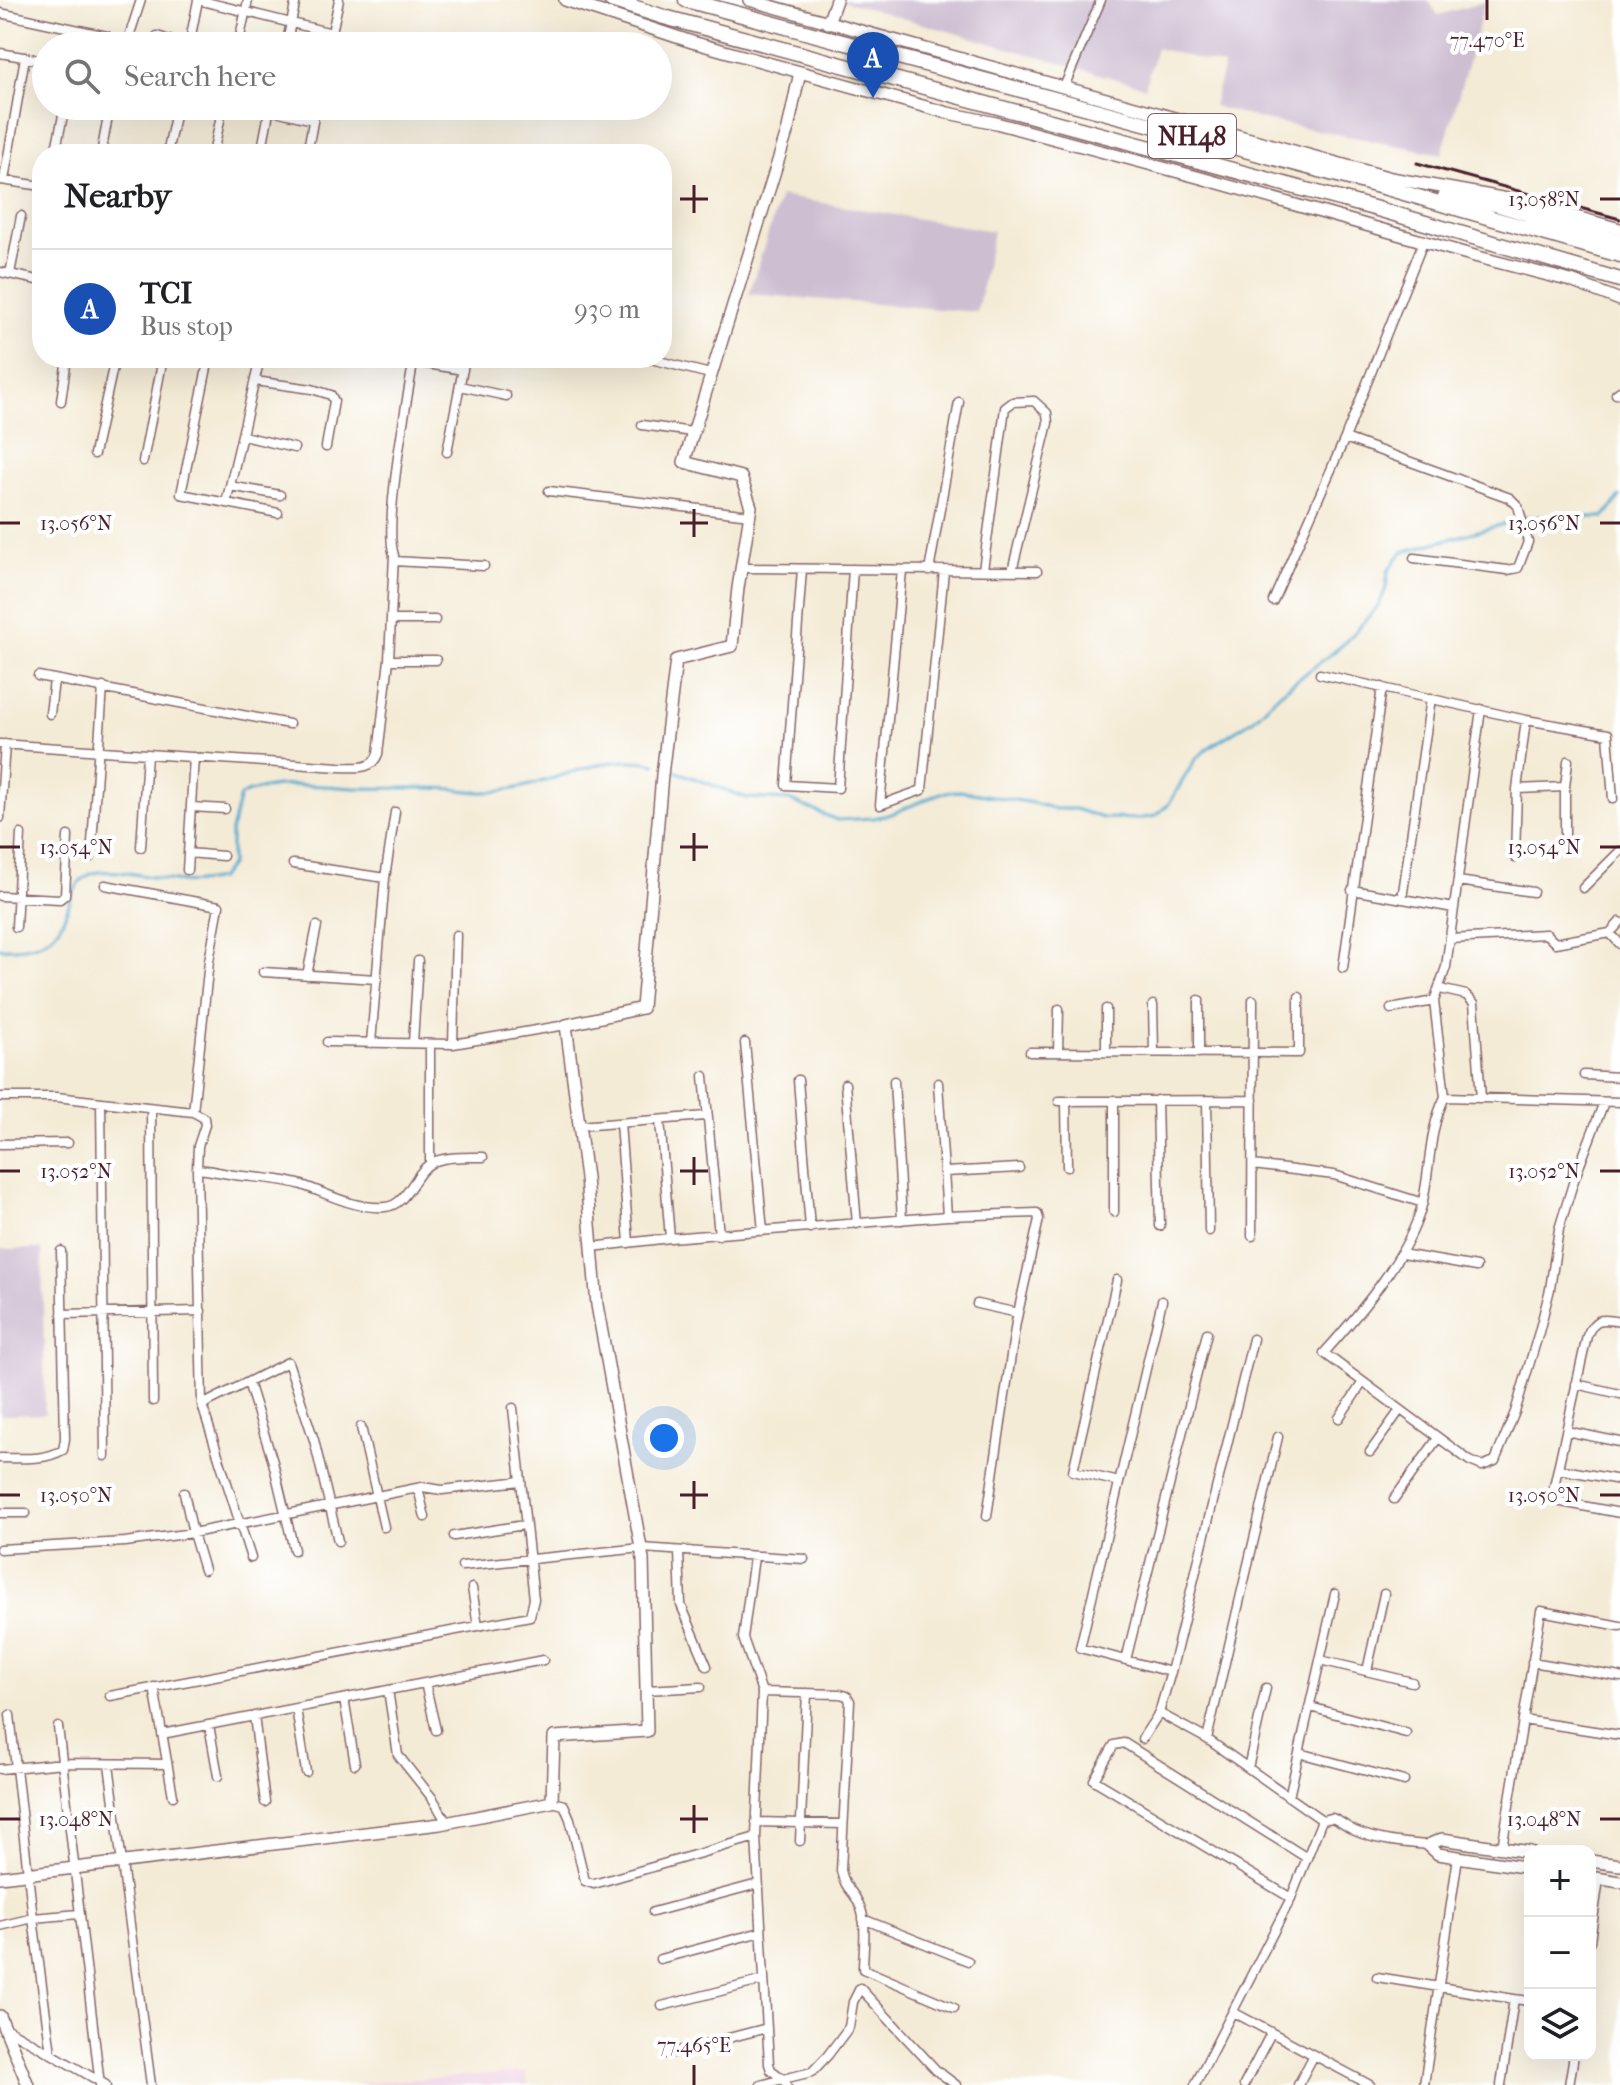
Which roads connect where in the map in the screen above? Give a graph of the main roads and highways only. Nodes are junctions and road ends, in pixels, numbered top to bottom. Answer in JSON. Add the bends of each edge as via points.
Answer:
{"nodes":[{"id":1,"x":611,"y":0,"type":"edge"},
{"id":2,"x":686,"y":0,"type":"edge"},
{"id":3,"x":1390,"y":189,"type":"junction"},
{"id":4,"x":1620,"y":242,"type":"edge"},
{"id":5,"x":1620,"y":255,"type":"edge"},
{"id":6,"x":1620,"y":280,"type":"edge"}],
"edges":[{"from":1,"to":6,"type":"highway","number":"NH48"},
{"from":2,"to":3,"type":"highway","number":"NH48"},
{"from":3,"to":4,"type":"highway","via":[[1496,204]]},
{"from":3,"to":5,"type":"highway","number":"NH48"}]}
